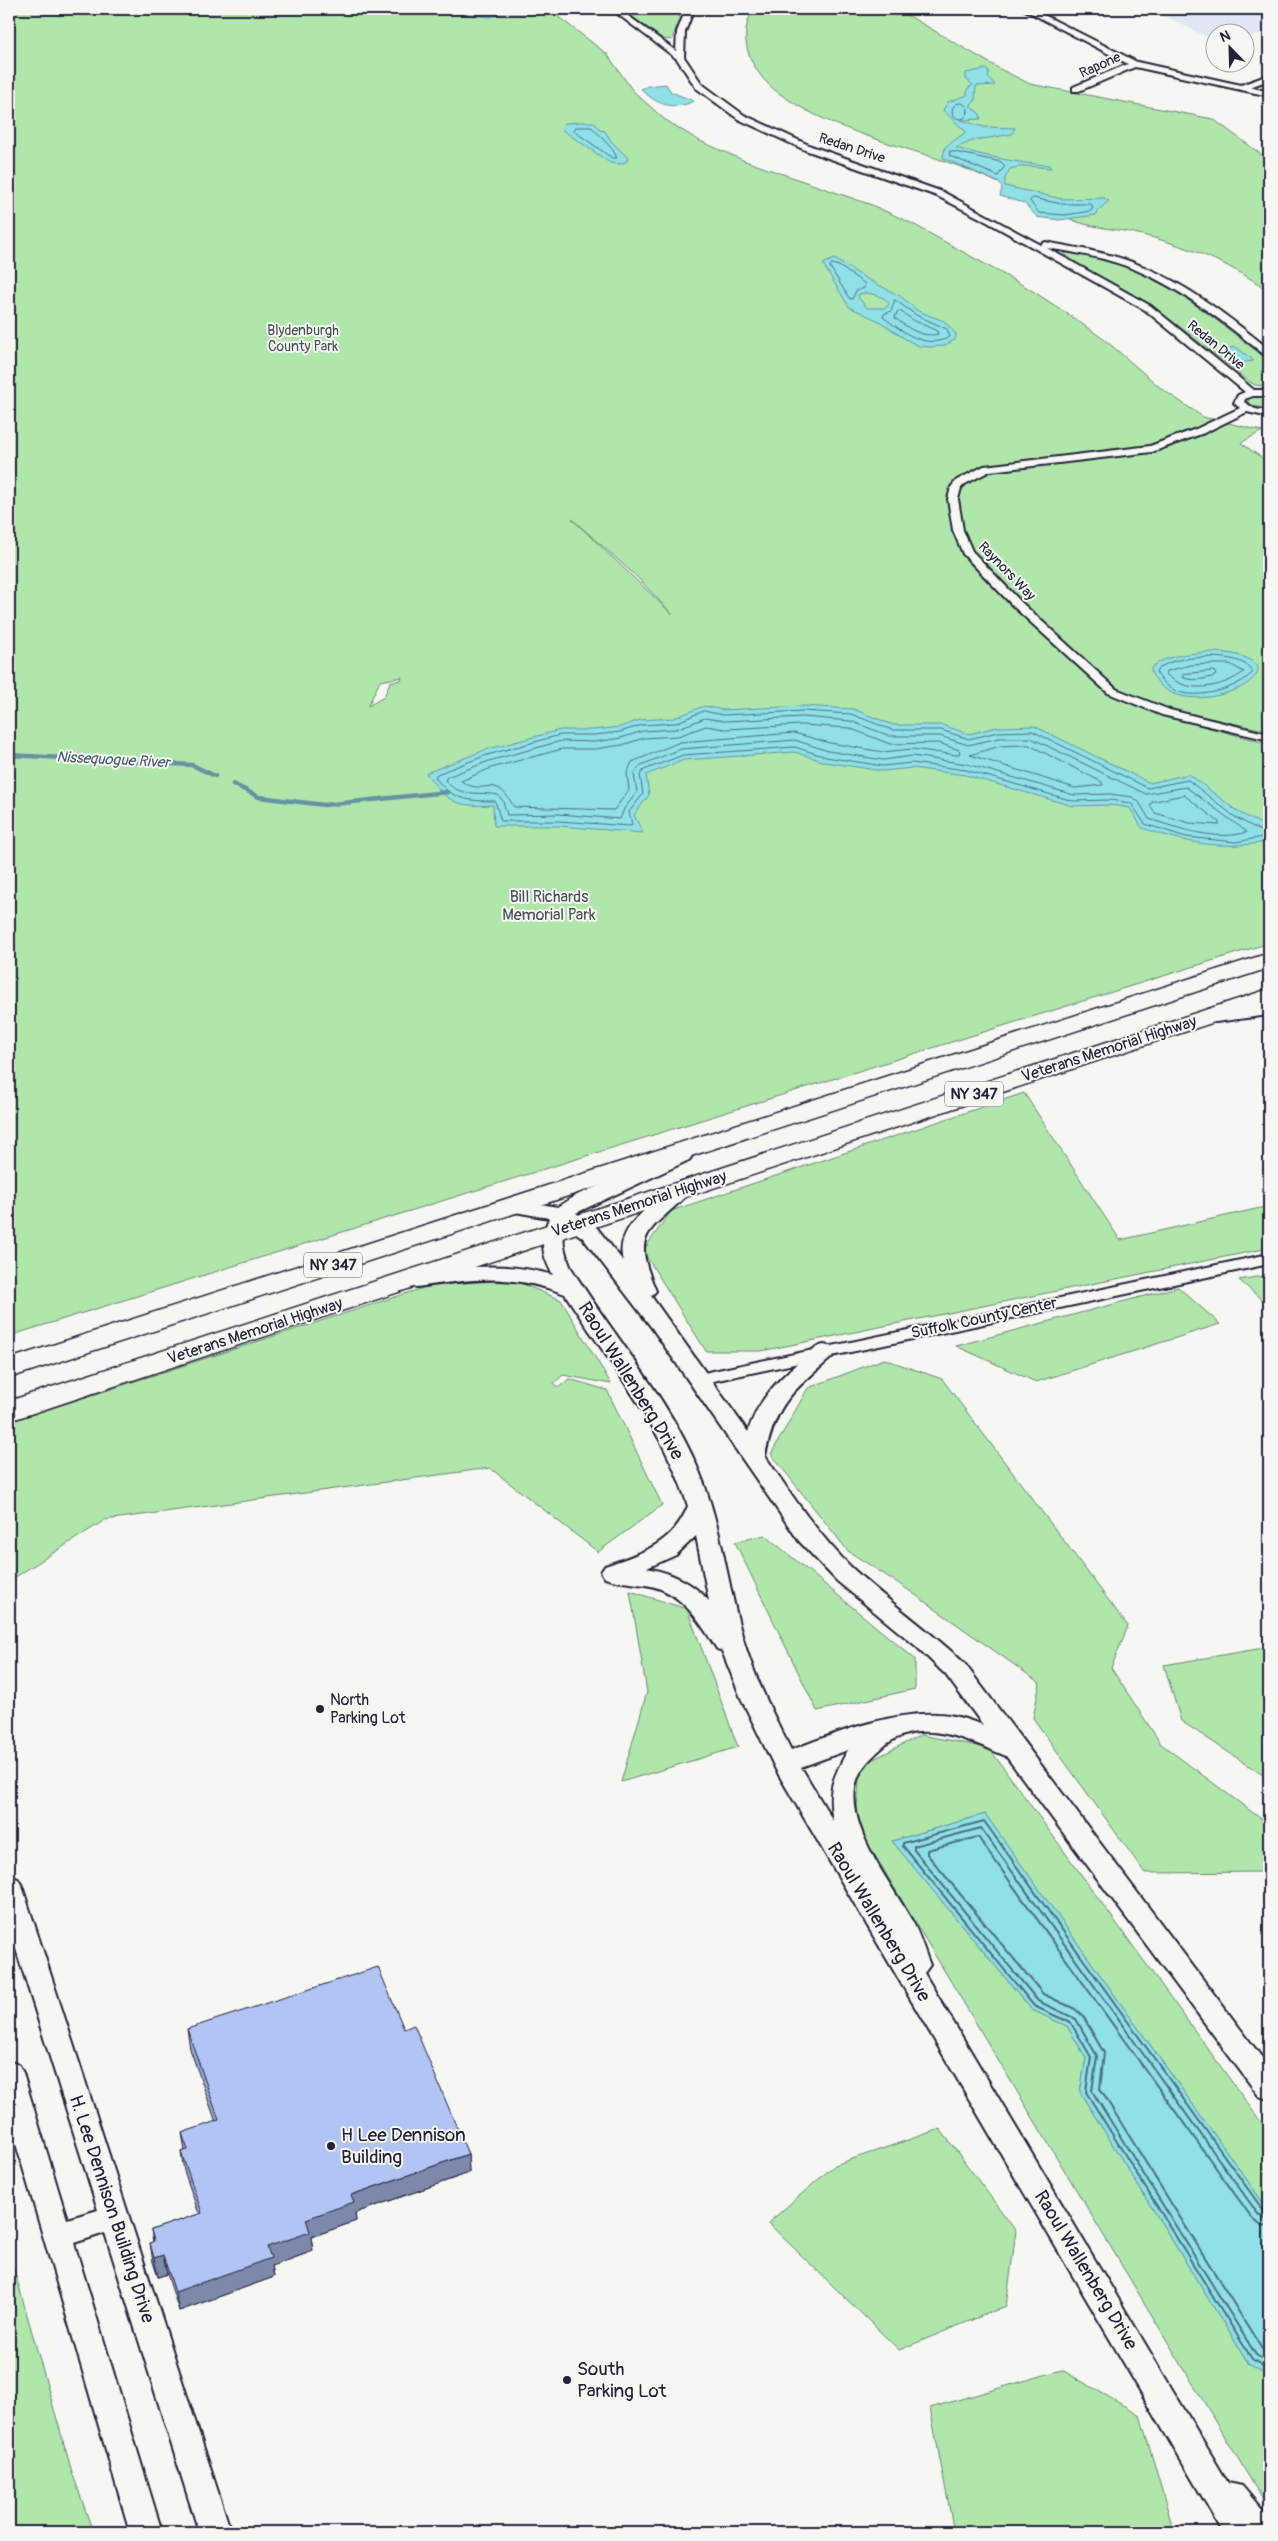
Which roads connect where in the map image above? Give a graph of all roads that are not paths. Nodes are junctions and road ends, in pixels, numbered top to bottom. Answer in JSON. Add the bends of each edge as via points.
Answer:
{"nodes":[{"id":1,"x":615,"y":9,"type":"edge"},
{"id":2,"x":690,"y":9,"type":"edge"},
{"id":3,"x":1028,"y":9,"type":"edge"},
{"id":4,"x":680,"y":57,"type":"junction"},
{"id":5,"x":1134,"y":64,"type":"junction"},
{"id":6,"x":1269,"y":77,"type":"edge"},
{"id":7,"x":1244,"y":87,"type":"junction"},
{"id":8,"x":1076,"y":89,"type":"dead end"},
{"id":9,"x":1269,"y":94,"type":"edge"},
{"id":10,"x":1032,"y":243,"type":"junction"},
{"id":11,"x":1269,"y":354,"type":"edge"},
{"id":12,"x":1252,"y":393,"type":"junction"},
{"id":13,"x":1269,"y":393,"type":"edge"},
{"id":14,"x":1246,"y":409,"type":"junction"},
{"id":15,"x":1269,"y":414,"type":"edge"},
{"id":16,"x":1269,"y":737,"type":"edge"},
{"id":17,"x":1266,"y":962,"type":"edge"},
{"id":18,"x":1269,"y":996,"type":"edge"},
{"id":19,"x":1269,"y":1010,"type":"edge"},
{"id":20,"x":1208,"y":1017,"type":"junction"},
{"id":21,"x":714,"y":1141,"type":"junction"},
{"id":22,"x":678,"y":1192,"type":"junction"},
{"id":23,"x":516,"y":1206,"type":"junction"},
{"id":24,"x":565,"y":1224,"type":"junction"},
{"id":25,"x":1269,"y":1259,"type":"edge"},
{"id":26,"x":404,"y":1282,"type":"junction"},
{"id":27,"x":573,"y":1289,"type":"junction"},
{"id":28,"x":660,"y":1322,"type":"junction"},
{"id":29,"x":824,"y":1352,"type":"junction"},
{"id":30,"x":9,"y":1369,"type":"edge"},
{"id":31,"x":699,"y":1380,"type":"junction"},
{"id":32,"x":11,"y":1410,"type":"edge"},
{"id":33,"x":753,"y":1456,"type":"junction"},
{"id":34,"x":700,"y":1504,"type":"junction"},
{"id":35,"x":737,"y":1659,"type":"junction"},
{"id":36,"x":884,"y":1732,"type":"junction"},
{"id":37,"x":1017,"y":1751,"type":"junction"},
{"id":38,"x":785,"y":1763,"type":"junction"},
{"id":39,"x":9,"y":1886,"type":"edge"},
{"id":40,"x":933,"y":2012,"type":"junction"},
{"id":41,"x":9,"y":2073,"type":"edge"},
{"id":42,"x":1269,"y":2088,"type":"edge"},
{"id":43,"x":115,"y":2216,"type":"junction"},
{"id":44,"x":58,"y":2235,"type":"junction"},
{"id":45,"x":1194,"y":2452,"type":"junction"},
{"id":46,"x":146,"y":2532,"type":"edge"},
{"id":47,"x":215,"y":2532,"type":"edge"},
{"id":48,"x":1240,"y":2532,"type":"edge"},
{"id":49,"x":1261,"y":2532,"type":"edge"}],
"edges":[{"from":1,"to":4,"type":"street","name":"Redan Drive"},
{"from":2,"to":4,"type":"street","via":[[681,32]]},
{"from":3,"to":5,"type":"street"},
{"from":4,"to":10,"type":"street","name":"Redan Drive","via":[[701,87],[752,123],[808,148],[940,194]]},
{"from":5,"to":7,"type":"street"},
{"from":5,"to":8,"type":"street","name":"Rapone"},
{"from":6,"to":7,"type":"street"},
{"from":7,"to":9,"type":"street"},
{"from":10,"to":11,"type":"street","name":"Redan Drive","via":[[1098,255],[1147,271],[1208,307]]},
{"from":10,"to":12,"type":"street","name":"Redan Drive","via":[[1148,308]]},
{"from":12,"to":13,"type":"street","name":"Redan Drive"},
{"from":12,"to":14,"type":"street","name":"Redan Drive","via":[[1239,400]]},
{"from":14,"to":15,"type":"street"},
{"from":14,"to":16,"type":"street","name":"Raynors Way","via":[[1200,431],[1152,448],[988,468],[961,482],[953,499],[958,530],[967,552],[1013,600],[1112,691],[1166,713]]},
{"from":17,"to":21,"type":"highway","number":"NY 347"},
{"from":18,"to":20,"type":"highway","name":"Veterans Memorial Highway","number":"NY 347"},
{"from":19,"to":20,"type":"street"},
{"from":20,"to":22,"type":"highway","name":"Veterans Memorial Highway","number":"NY 347"},
{"from":21,"to":23,"type":"highway","number":"NY 347"},
{"from":21,"to":24,"type":"street","via":[[584,1200]]},
{"from":22,"to":24,"type":"highway","name":"Veterans Memorial Highway","number":"NY 347"},
{"from":22,"to":28,"type":"street","via":[[639,1227],[631,1244],[635,1270]]},
{"from":23,"to":24,"type":"street","via":[[544,1209]]},
{"from":23,"to":30,"type":"highway","number":"NY 347"},
{"from":24,"to":26,"type":"highway","name":"Veterans Memorial Highway","number":"NY 347"},
{"from":24,"to":27,"type":"street","name":"Raoul Wallenberg Drive","via":[[553,1247],[559,1266]]},
{"from":24,"to":28,"type":"street","via":[[596,1240]]},
{"from":25,"to":29,"type":"street","name":"Suffolk County Center"},
{"from":26,"to":27,"type":"street","via":[[501,1270],[536,1276]]},
{"from":26,"to":32,"type":"highway","name":"Veterans Memorial Highway","number":"NY 347"},
{"from":27,"to":34,"type":"street","name":"Raoul Wallenberg Drive","via":[[665,1428],[687,1469]]},
{"from":28,"to":31,"type":"street"},
{"from":29,"to":31,"type":"street","name":"Suffolk County Center"},
{"from":29,"to":33,"type":"street","via":[[774,1400],[764,1419]]},
{"from":31,"to":33,"type":"street"},
{"from":33,"to":37,"type":"street","via":[[817,1548],[844,1575],[942,1654]]},
{"from":34,"to":35,"type":"street","name":"Raoul Wallenberg Drive"},
{"from":34,"to":35,"type":"street","via":[[683,1539],[662,1552],[613,1572],[645,1575],[683,1589],[706,1612]]},
{"from":35,"to":38,"type":"street","name":"Raoul Wallenberg Drive"},
{"from":36,"to":37,"type":"street","via":[[905,1725],[938,1723],[979,1733]]},
{"from":36,"to":38,"type":"street"},
{"from":36,"to":40,"type":"street","via":[[866,1746],[848,1770],[841,1791],[841,1812],[855,1846],[903,1928]]},
{"from":37,"to":42,"type":"street"},
{"from":38,"to":40,"type":"street","name":"Raoul Wallenberg Drive"},
{"from":39,"to":43,"type":"street","name":"H. Lee Dennison Building Drive"},
{"from":40,"to":45,"type":"street","name":"Raoul Wallenberg Drive"},
{"from":41,"to":44,"type":"street"},
{"from":43,"to":44,"type":"street"},
{"from":43,"to":47,"type":"street","name":"H. Lee Dennison Building Drive"},
{"from":44,"to":46,"type":"street"},
{"from":45,"to":48,"type":"street","name":"Raoul Wallenberg Drive"},
{"from":45,"to":49,"type":"street"}]}
